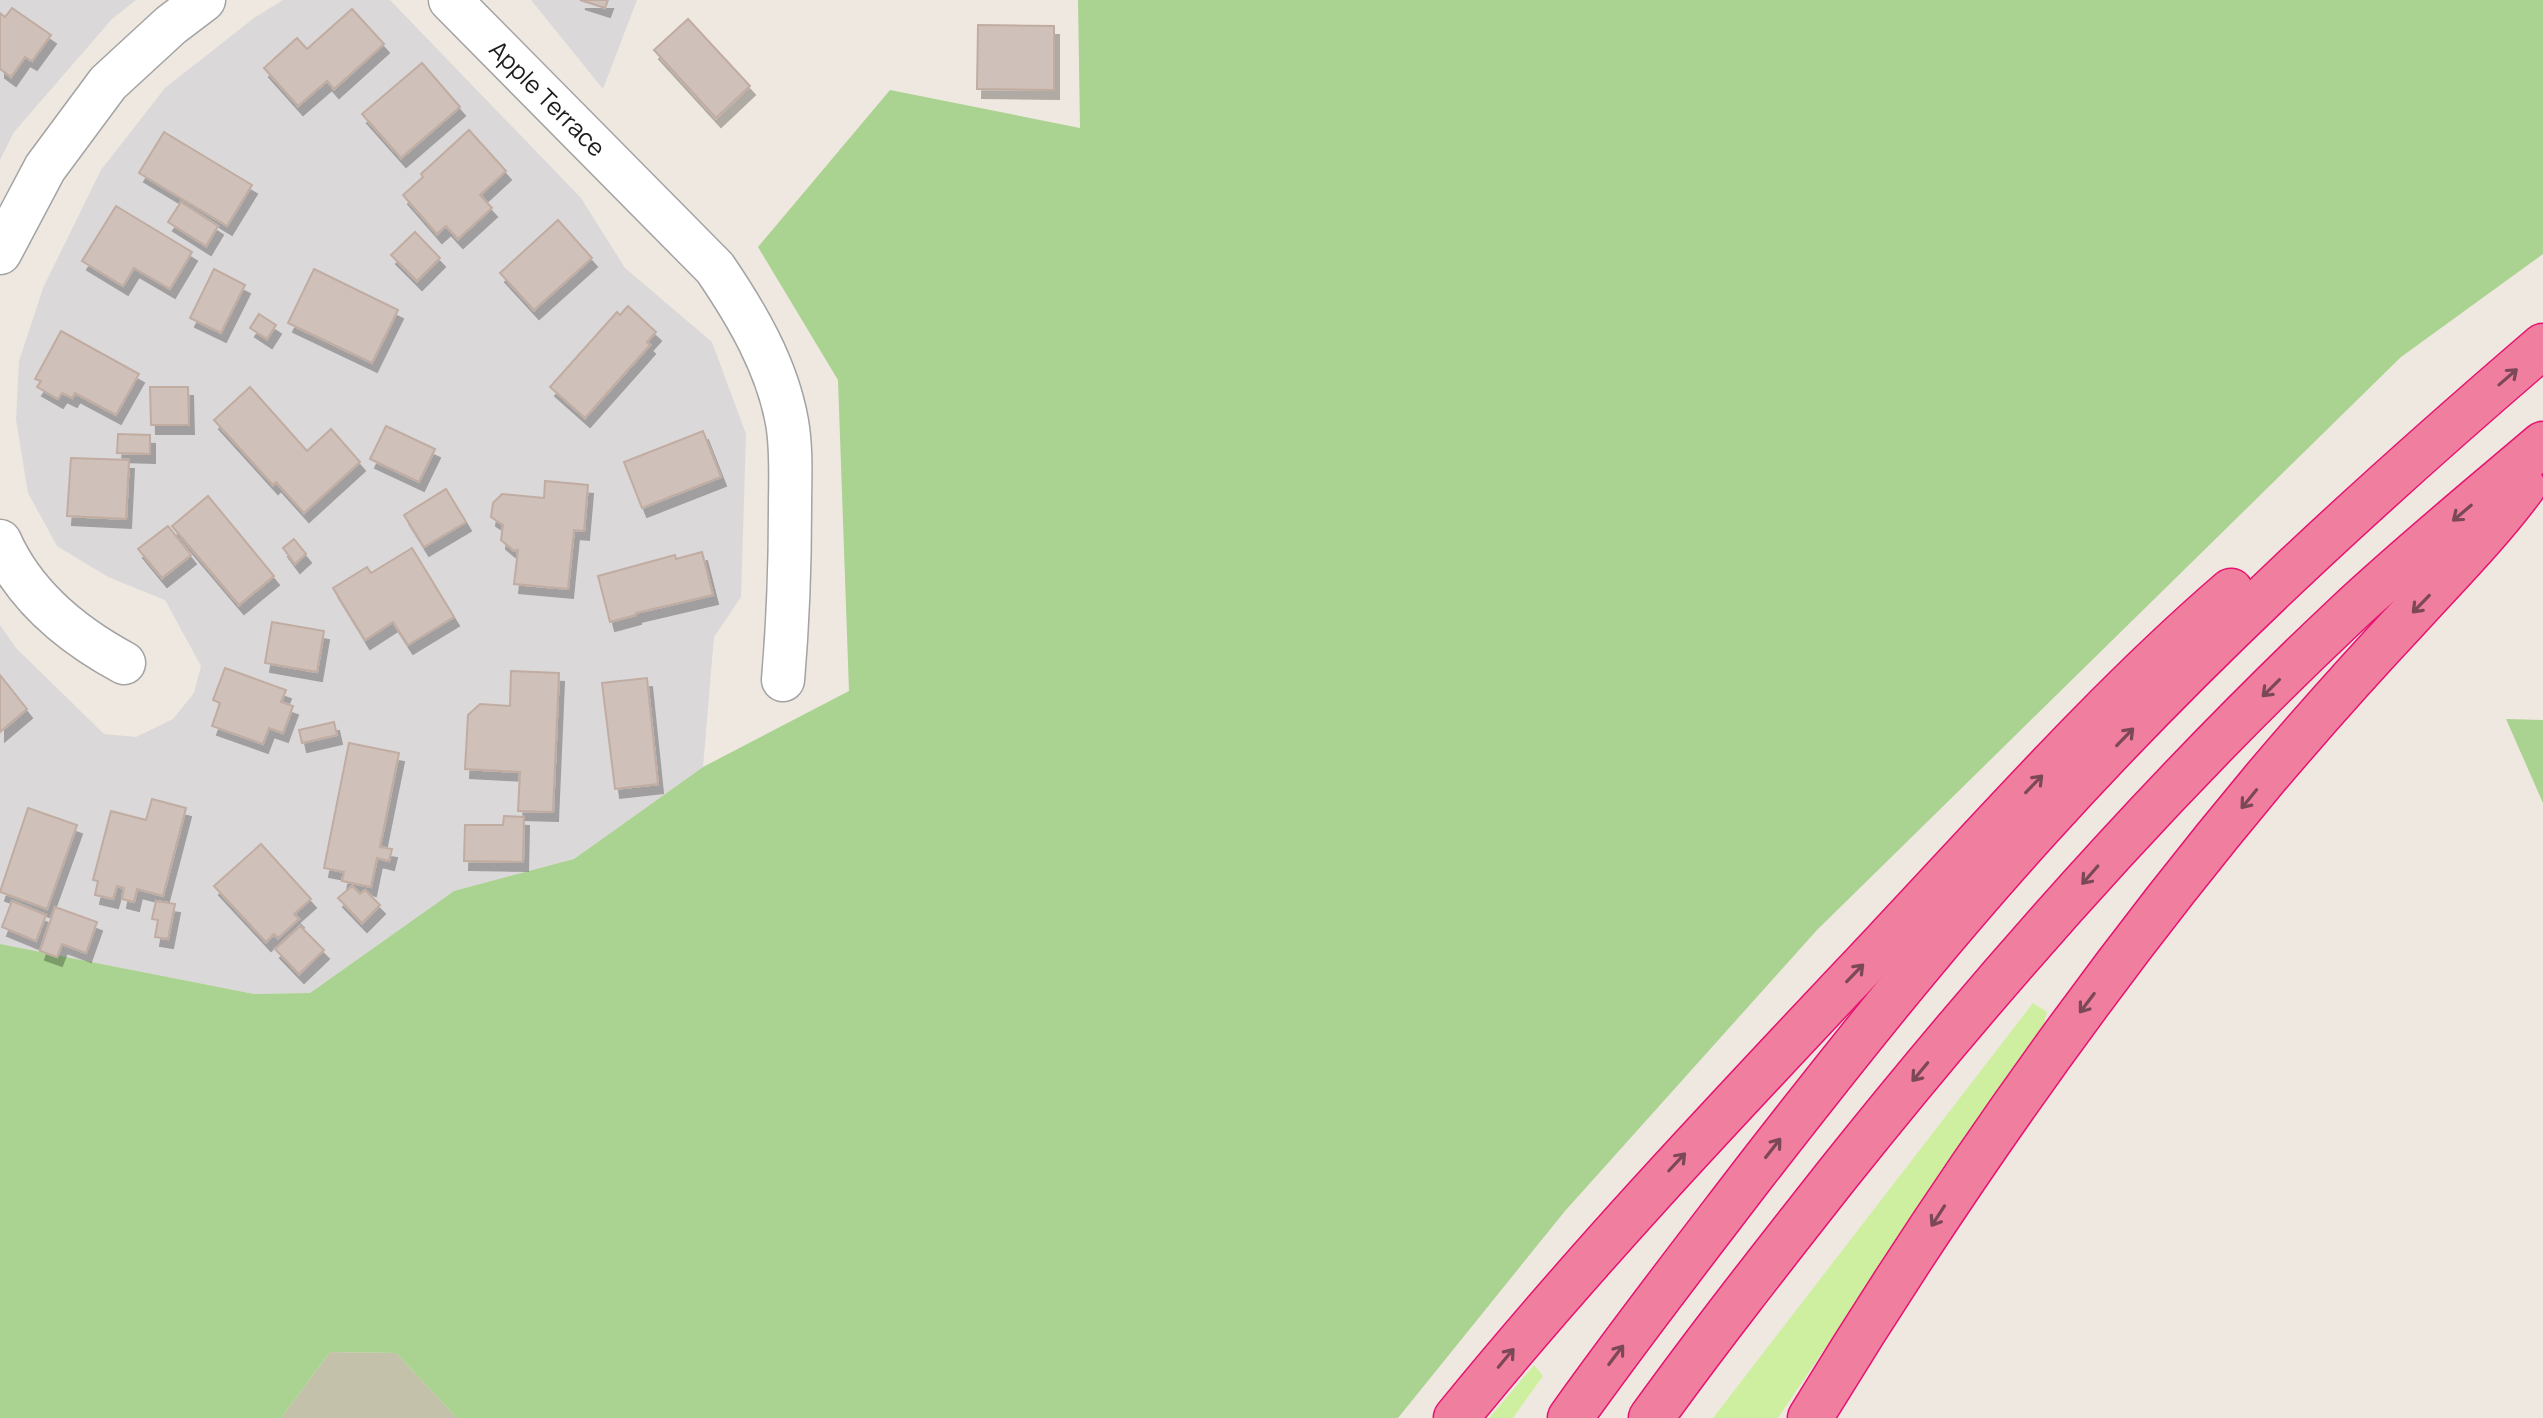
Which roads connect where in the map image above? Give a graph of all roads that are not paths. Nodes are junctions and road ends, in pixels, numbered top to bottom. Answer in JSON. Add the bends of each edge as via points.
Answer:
{"nodes":[{"id":1,"x":204,"y":0,"type":"edge"},
{"id":2,"x":450,"y":0,"type":"edge"},
{"id":3,"x":0,"y":253,"type":"edge"},
{"id":4,"x":2543,"y":346,"type":"edge"},
{"id":5,"x":2473,"y":408,"type":"junction"},
{"id":6,"x":2543,"y":444,"type":"edge"},
{"id":7,"x":2543,"y":459,"type":"edge"},
{"id":8,"x":0,"y":541,"type":"edge"},
{"id":9,"x":124,"y":663,"type":"dead end"},
{"id":10,"x":783,"y":680,"type":"dead end"},
{"id":11,"x":1456,"y":1418,"type":"edge"},
{"id":12,"x":1570,"y":1418,"type":"edge"},
{"id":13,"x":1651,"y":1418,"type":"edge"},
{"id":14,"x":1810,"y":1418,"type":"edge"}],
"edges":[{"from":1,"to":3,"type":"street","via":[[108,83],[45,168]]},
{"from":2,"to":10,"type":"street","name":"Apple Terrace","via":[[715,268],[746,313],[788,423],[790,605]]},
{"from":5,"to":4,"type":"highway","one_way":true},
{"from":11,"to":5,"type":"highway","one_way":true,"via":[[1656,1184],[2159,656],[2285,545]]},
{"from":12,"to":5,"type":"highway","one_way":true,"via":[[1836,1067],[2037,829],[2239,621]]},
{"from":6,"to":13,"type":"highway","one_way":true,"via":[[2348,614],[2099,864],[1912,1081]]},
{"from":7,"to":14,"type":"highway","one_way":true,"via":[[2470,552],[2346,685],[2155,914],[2060,1038],[1964,1176]]},
{"from":8,"to":9,"type":"street","via":[[11,565],[53,614]]}]}
